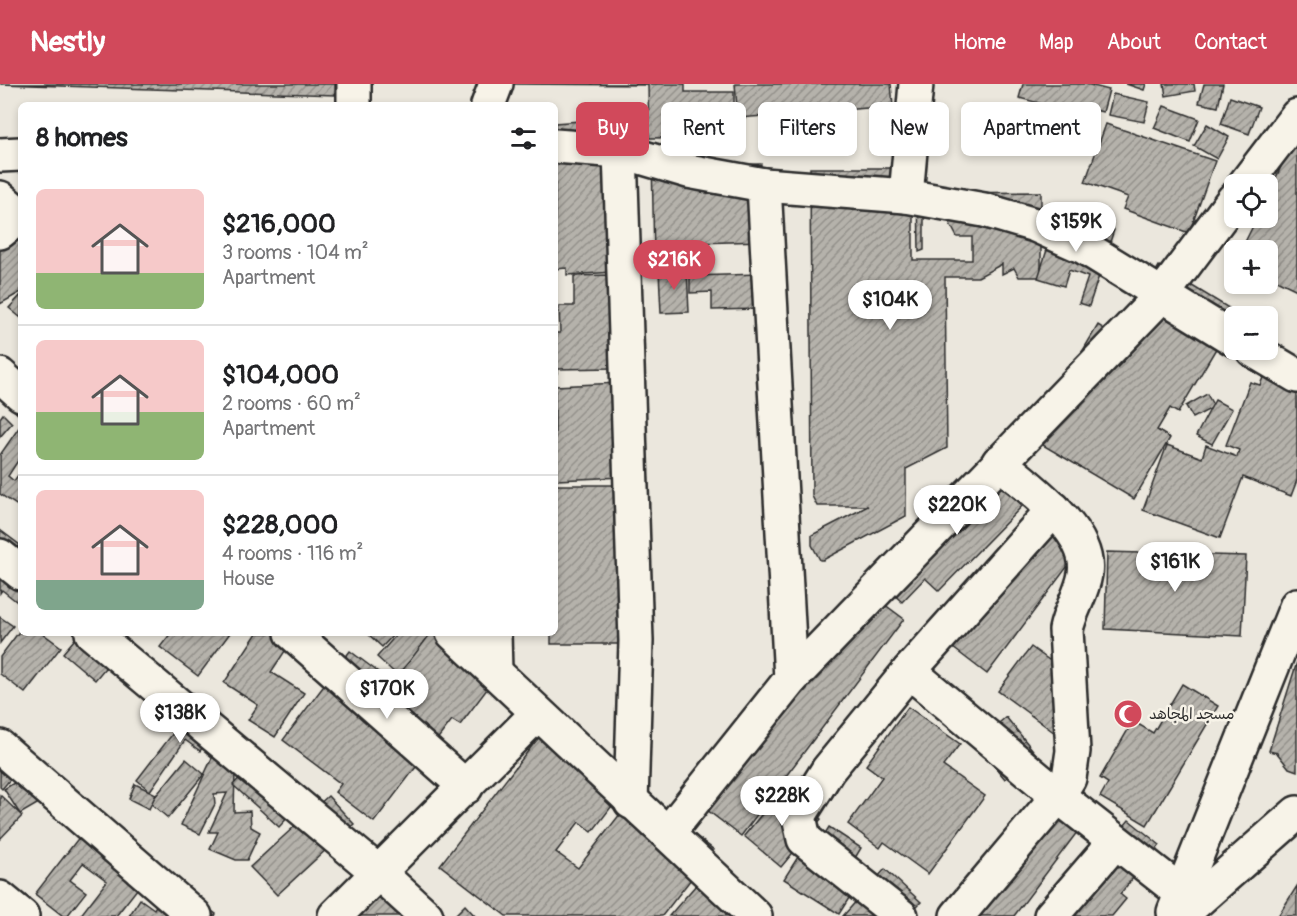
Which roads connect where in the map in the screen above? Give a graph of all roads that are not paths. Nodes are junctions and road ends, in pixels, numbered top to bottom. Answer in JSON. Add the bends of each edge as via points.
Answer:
{"nodes":[{"id":1,"x":354,"y":84,"type":"edge"},
{"id":2,"x":496,"y":84,"type":"edge"},
{"id":3,"x":916,"y":84,"type":"edge"},
{"id":4,"x":354,"y":102,"type":"edge"},
{"id":5,"x":489,"y":102,"type":"edge"},
{"id":6,"x":1297,"y":116,"type":"edge"},
{"id":7,"x":558,"y":146,"type":"edge"},
{"id":8,"x":576,"y":148,"type":"edge"},
{"id":9,"x":18,"y":154,"type":"edge"},
{"id":10,"x":0,"y":155,"type":"edge"},
{"id":11,"x":620,"y":156,"type":"edge"},
{"id":12,"x":637,"y":156,"type":"edge"},
{"id":13,"x":1253,"y":174,"type":"edge"},
{"id":14,"x":764,"y":185,"type":"junction"},
{"id":15,"x":906,"y":196,"type":"junction"},
{"id":16,"x":0,"y":198,"type":"edge"},
{"id":17,"x":1224,"y":212,"type":"edge"},
{"id":18,"x":18,"y":213,"type":"edge"},
{"id":19,"x":18,"y":217,"type":"edge"},
{"id":20,"x":0,"y":232,"type":"edge"},
{"id":21,"x":1162,"y":295,"type":"junction"},
{"id":22,"x":1224,"y":333,"type":"edge"},
{"id":23,"x":1270,"y":360,"type":"edge"},
{"id":24,"x":0,"y":375,"type":"edge"},
{"id":25,"x":1297,"y":376,"type":"edge"},
{"id":26,"x":18,"y":391,"type":"edge"},
{"id":27,"x":999,"y":462,"type":"junction"},
{"id":28,"x":1054,"y":509,"type":"junction"},
{"id":29,"x":0,"y":556,"type":"edge"},
{"id":30,"x":18,"y":571,"type":"edge"},
{"id":31,"x":1297,"y":605,"type":"edge"},
{"id":32,"x":96,"y":636,"type":"edge"},
{"id":33,"x":295,"y":636,"type":"edge"},
{"id":34,"x":456,"y":636,"type":"edge"},
{"id":35,"x":494,"y":636,"type":"edge"},
{"id":36,"x":909,"y":671,"type":"junction"},
{"id":37,"x":495,"y":672,"type":"junction"},
{"id":38,"x":791,"y":679,"type":"junction"},
{"id":39,"x":537,"y":714,"type":"junction"},
{"id":40,"x":0,"y":747,"type":"edge"},
{"id":41,"x":466,"y":787,"type":"junction"},
{"id":42,"x":1058,"y":796,"type":"junction"},
{"id":43,"x":632,"y":802,"type":"junction"},
{"id":44,"x":1297,"y":813,"type":"edge"},
{"id":45,"x":668,"y":833,"type":"junction"},
{"id":46,"x":1115,"y":842,"type":"junction"},
{"id":47,"x":380,"y":873,"type":"junction"},
{"id":48,"x":0,"y":898,"type":"edge"},
{"id":49,"x":1178,"y":909,"type":"edge"},
{"id":50,"x":22,"y":916,"type":"edge"},
{"id":51,"x":195,"y":916,"type":"edge"},
{"id":52,"x":335,"y":916,"type":"edge"},
{"id":53,"x":426,"y":916,"type":"edge"},
{"id":54,"x":754,"y":916,"type":"edge"},
{"id":55,"x":901,"y":916,"type":"edge"},
{"id":56,"x":957,"y":916,"type":"edge"},
{"id":57,"x":1051,"y":916,"type":"edge"}],
"edges":[{"from":1,"to":4,"type":"street"},
{"from":2,"to":5,"type":"street"},
{"from":3,"to":15,"type":"street"},
{"from":6,"to":13,"type":"street"},
{"from":7,"to":8,"type":"street"},
{"from":9,"to":10,"type":"street"},
{"from":11,"to":43,"type":"street","via":[[636,641]]},
{"from":12,"to":14,"type":"street","via":[[688,171]]},
{"from":14,"to":15,"type":"street"},
{"from":14,"to":38,"type":"street"},
{"from":15,"to":21,"type":"street","via":[[984,210],[1035,225],[1084,247]]},
{"from":16,"to":18,"type":"street"},
{"from":17,"to":21,"type":"street"},
{"from":19,"to":20,"type":"street"},
{"from":21,"to":22,"type":"street"},
{"from":21,"to":27,"type":"street"},
{"from":23,"to":25,"type":"street"},
{"from":24,"to":26,"type":"street"},
{"from":27,"to":28,"type":"street"},
{"from":27,"to":38,"type":"street"},
{"from":28,"to":36,"type":"street"},
{"from":28,"to":42,"type":"street","via":[[1080,545],[1086,563],[1066,630],[1073,751],[1069,778]]},
{"from":29,"to":30,"type":"street"},
{"from":31,"to":49,"type":"street"},
{"from":32,"to":47,"type":"street"},
{"from":33,"to":41,"type":"street"},
{"from":34,"to":37,"type":"street"},
{"from":35,"to":37,"type":"street"},
{"from":36,"to":42,"type":"street"},
{"from":36,"to":55,"type":"street","via":[[828,770],[799,816],[804,839]]},
{"from":37,"to":39,"type":"street"},
{"from":38,"to":45,"type":"street"},
{"from":39,"to":41,"type":"street"},
{"from":39,"to":43,"type":"street"},
{"from":40,"to":51,"type":"street"},
{"from":41,"to":47,"type":"street"},
{"from":42,"to":46,"type":"street"},
{"from":42,"to":56,"type":"street"},
{"from":43,"to":45,"type":"street"},
{"from":44,"to":49,"type":"street"},
{"from":45,"to":54,"type":"street"},
{"from":46,"to":49,"type":"street"},
{"from":46,"to":57,"type":"street"},
{"from":47,"to":52,"type":"street"},
{"from":47,"to":53,"type":"street"},
{"from":48,"to":50,"type":"street"}]}
